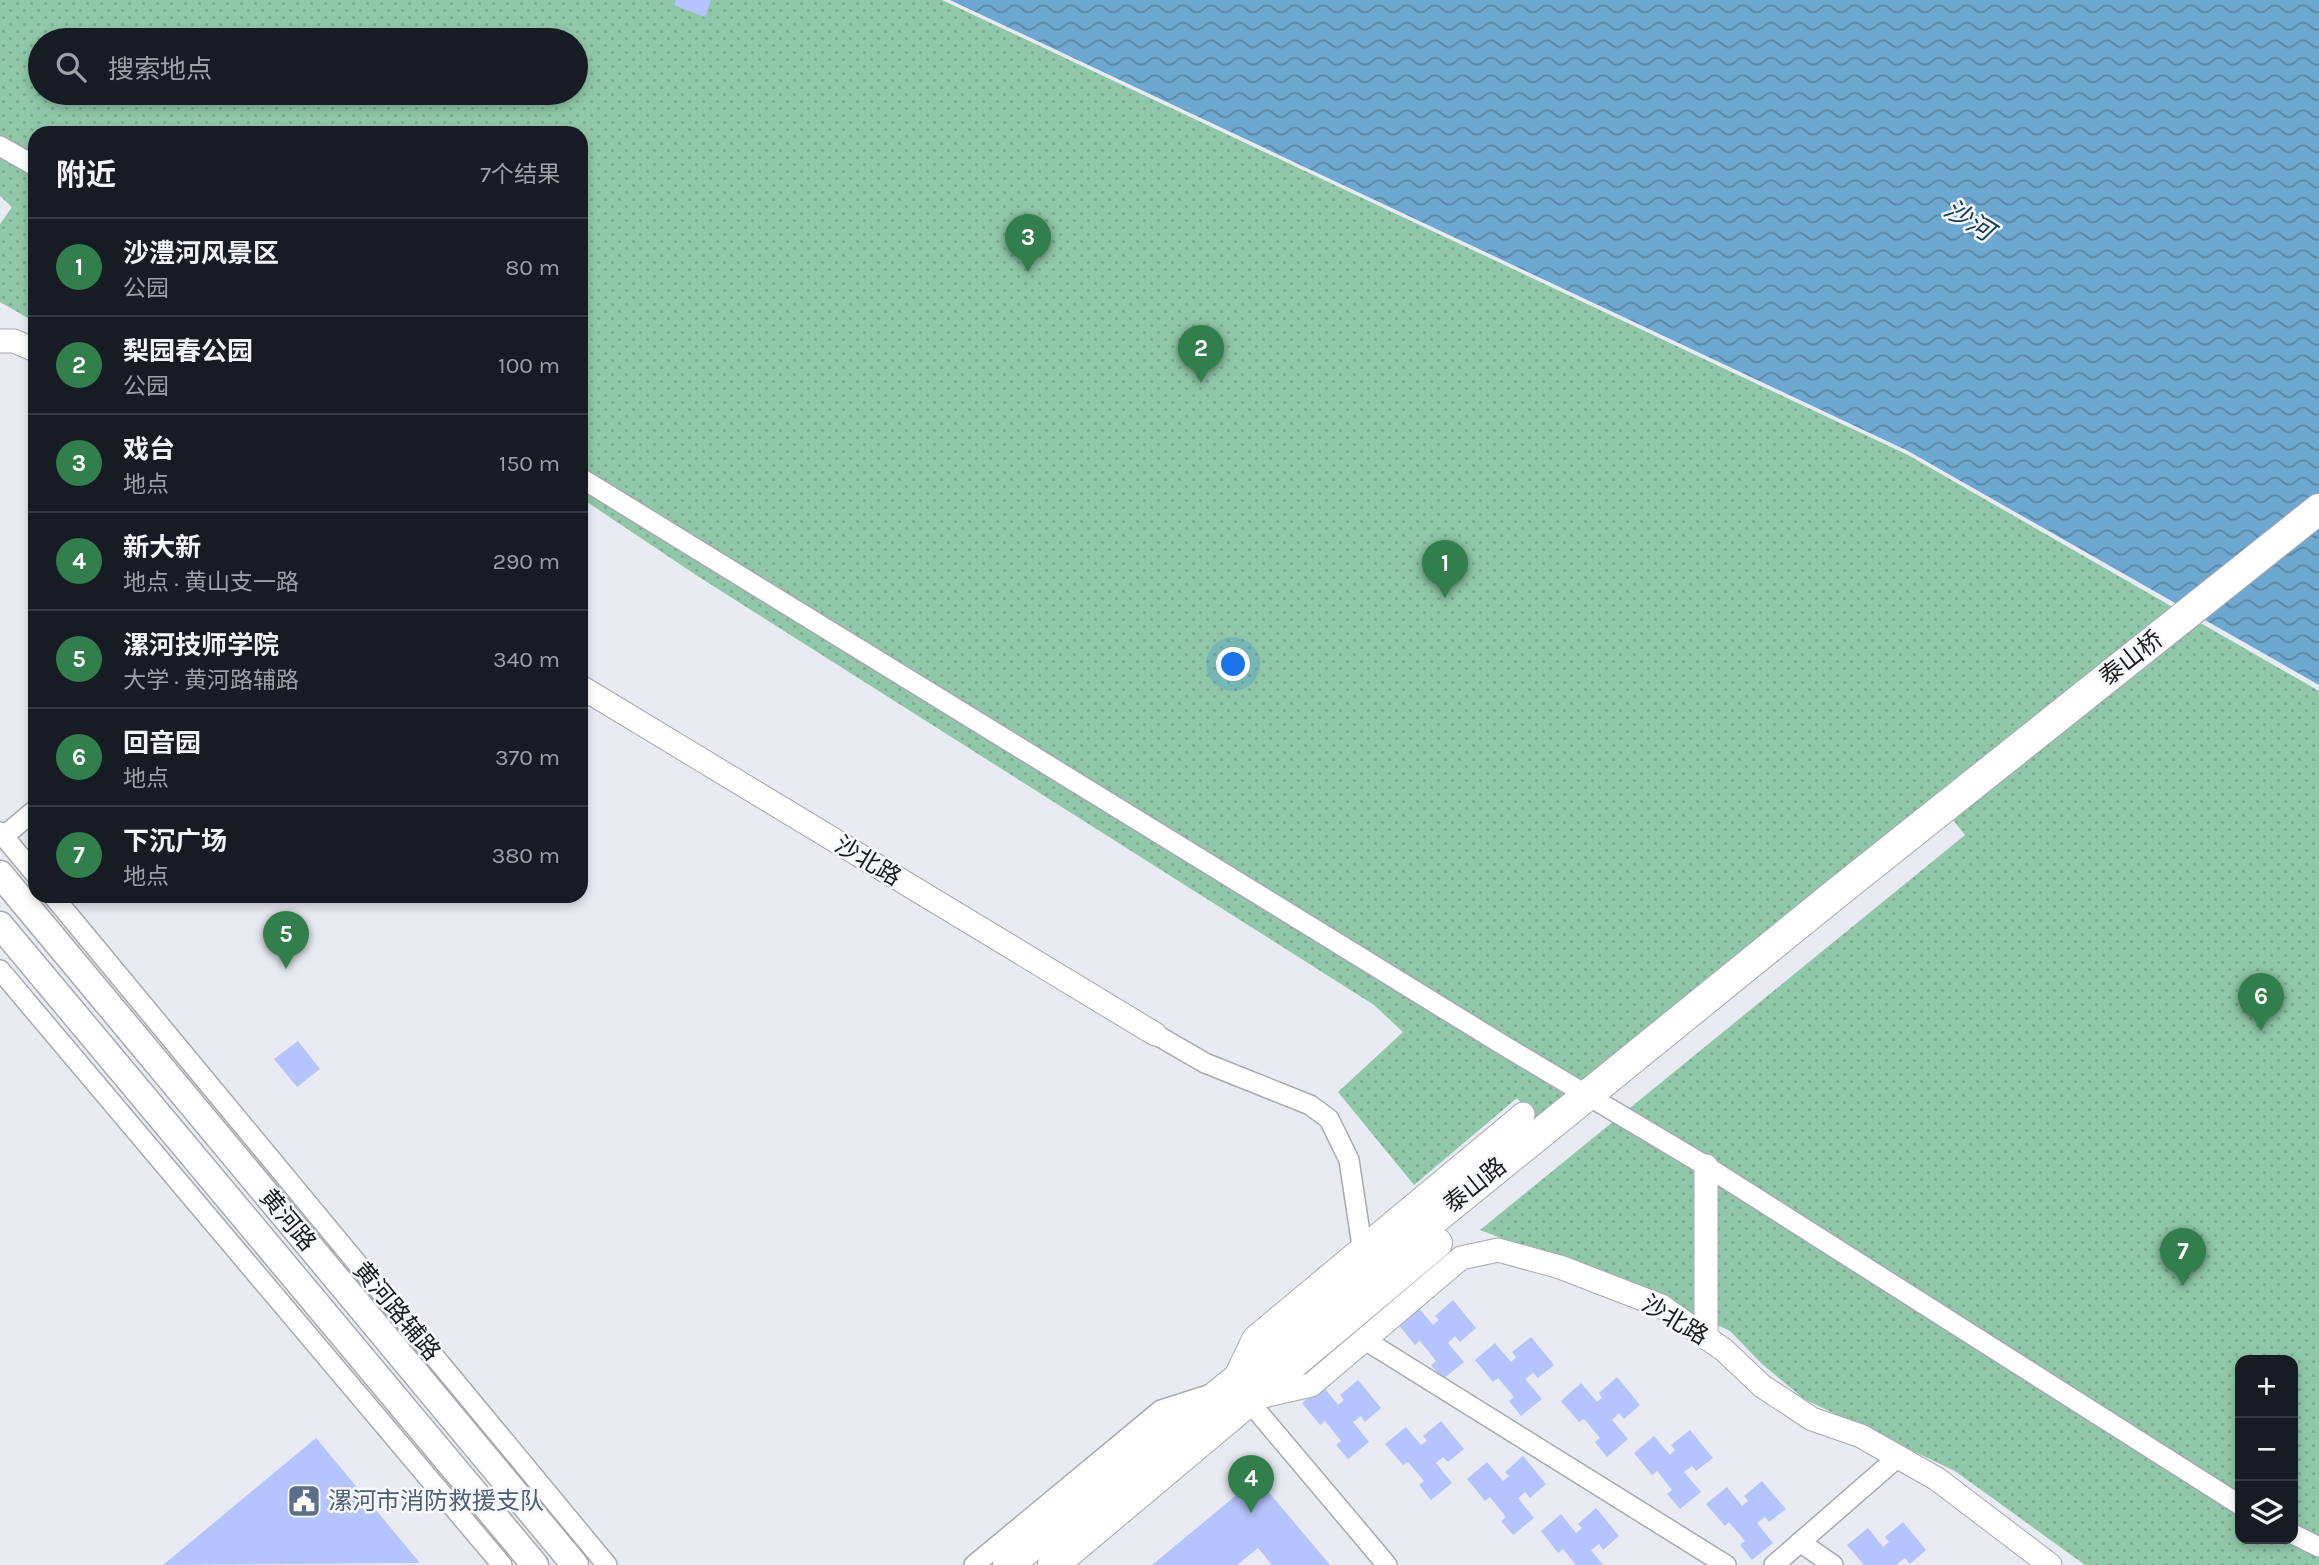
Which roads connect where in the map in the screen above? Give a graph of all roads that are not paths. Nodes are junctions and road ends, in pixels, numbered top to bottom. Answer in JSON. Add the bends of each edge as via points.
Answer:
{"nodes":[{"id":1,"x":0,"y":146,"type":"edge"},
{"id":2,"x":28,"y":162,"type":"edge"},
{"id":3,"x":0,"y":341,"type":"edge"},
{"id":4,"x":28,"y":347,"type":"edge"},
{"id":5,"x":588,"y":482,"type":"edge"},
{"id":6,"x":2319,"y":509,"type":"edge"},
{"id":7,"x":2319,"y":536,"type":"edge"},
{"id":8,"x":588,"y":691,"type":"edge"},
{"id":9,"x":28,"y":815,"type":"edge"},
{"id":10,"x":1949,"y":815,"type":"junction"},
{"id":11,"x":2,"y":834,"type":"edge"},
{"id":12,"x":28,"y":866,"type":"edge"},
{"id":13,"x":0,"y":874,"type":"edge"},
{"id":14,"x":59,"y":903,"type":"edge"},
{"id":15,"x":0,"y":925,"type":"edge"},
{"id":16,"x":0,"y":970,"type":"edge"},
{"id":17,"x":1155,"y":1034,"type":"joint"},
{"id":18,"x":1595,"y":1100,"type":"junction"},
{"id":19,"x":1523,"y":1114,"type":"dead end"},
{"id":20,"x":1706,"y":1166,"type":"junction"},
{"id":21,"x":1362,"y":1246,"type":"junction"},
{"id":22,"x":1706,"y":1338,"type":"junction"},
{"id":23,"x":1365,"y":1340,"type":"junction"},
{"id":24,"x":1234,"y":1390,"type":"junction"},
{"id":25,"x":1898,"y":1457,"type":"junction"},
{"id":26,"x":2235,"y":1502,"type":"edge"},
{"id":27,"x":2298,"y":1537,"type":"edge"},
{"id":28,"x":1800,"y":1542,"type":"junction"},
{"id":29,"x":2319,"y":1547,"type":"edge"},
{"id":30,"x":502,"y":1565,"type":"edge"},
{"id":31,"x":534,"y":1565,"type":"edge"},
{"id":32,"x":575,"y":1565,"type":"edge"},
{"id":33,"x":607,"y":1565,"type":"edge"},
{"id":34,"x":974,"y":1565,"type":"edge"},
{"id":35,"x":1008,"y":1565,"type":"edge"},
{"id":36,"x":1053,"y":1565,"type":"edge"},
{"id":37,"x":1387,"y":1565,"type":"edge"},
{"id":38,"x":1726,"y":1565,"type":"edge"},
{"id":39,"x":1774,"y":1565,"type":"edge"},
{"id":40,"x":1833,"y":1565,"type":"edge"},
{"id":41,"x":2050,"y":1565,"type":"edge"}],
"edges":[{"from":1,"to":2,"type":"street"},
{"from":3,"to":4,"type":"street"},
{"from":5,"to":18,"type":"street"},
{"from":6,"to":10,"type":"main road","name":"泰山桥"},
{"from":7,"to":10,"type":"main road","name":"泰山桥"},
{"from":8,"to":17,"type":"street","name":"沙北路"},
{"from":9,"to":11,"type":"street"},
{"from":10,"to":18,"type":"main road","name":"泰山路"},
{"from":11,"to":12,"type":"street"},
{"from":13,"to":32,"type":"main road","name":"黄河路"},
{"from":14,"to":33,"type":"street","name":"黄河路辅路"},
{"from":15,"to":31,"type":"main road","name":"黄河路"},
{"from":16,"to":30,"type":"street"},
{"from":17,"to":21,"type":"street","via":[[1205,1063],[1310,1105],[1329,1119],[1349,1160]]},
{"from":18,"to":20,"type":"street"},
{"from":18,"to":24,"type":"main road","name":"泰山路"},
{"from":19,"to":21,"type":"street"},
{"from":20,"to":22,"type":"street"},
{"from":20,"to":26,"type":"street"},
{"from":21,"to":24,"type":"street","via":[[1254,1338]]},
{"from":22,"to":23,"type":"street","name":"沙北路","via":[[1661,1306],[1560,1267],[1498,1250],[1461,1258]]},
{"from":22,"to":25,"type":"street","name":"沙北路","via":[[1762,1386],[1812,1419],[1861,1436]]},
{"from":23,"to":24,"type":"street","name":"沙北路","via":[[1311,1385]]},
{"from":23,"to":38,"type":"street"},
{"from":24,"to":34,"type":"street","via":[[1161,1410]]},
{"from":24,"to":35,"type":"main road","name":"泰山路"},
{"from":24,"to":36,"type":"main road","name":"泰山路"},
{"from":24,"to":37,"type":"street"},
{"from":25,"to":28,"type":"street"},
{"from":25,"to":41,"type":"street","name":"沙北路","via":[[1937,1479]]},
{"from":27,"to":29,"type":"street"},
{"from":28,"to":39,"type":"street"},
{"from":28,"to":40,"type":"street"}]}
